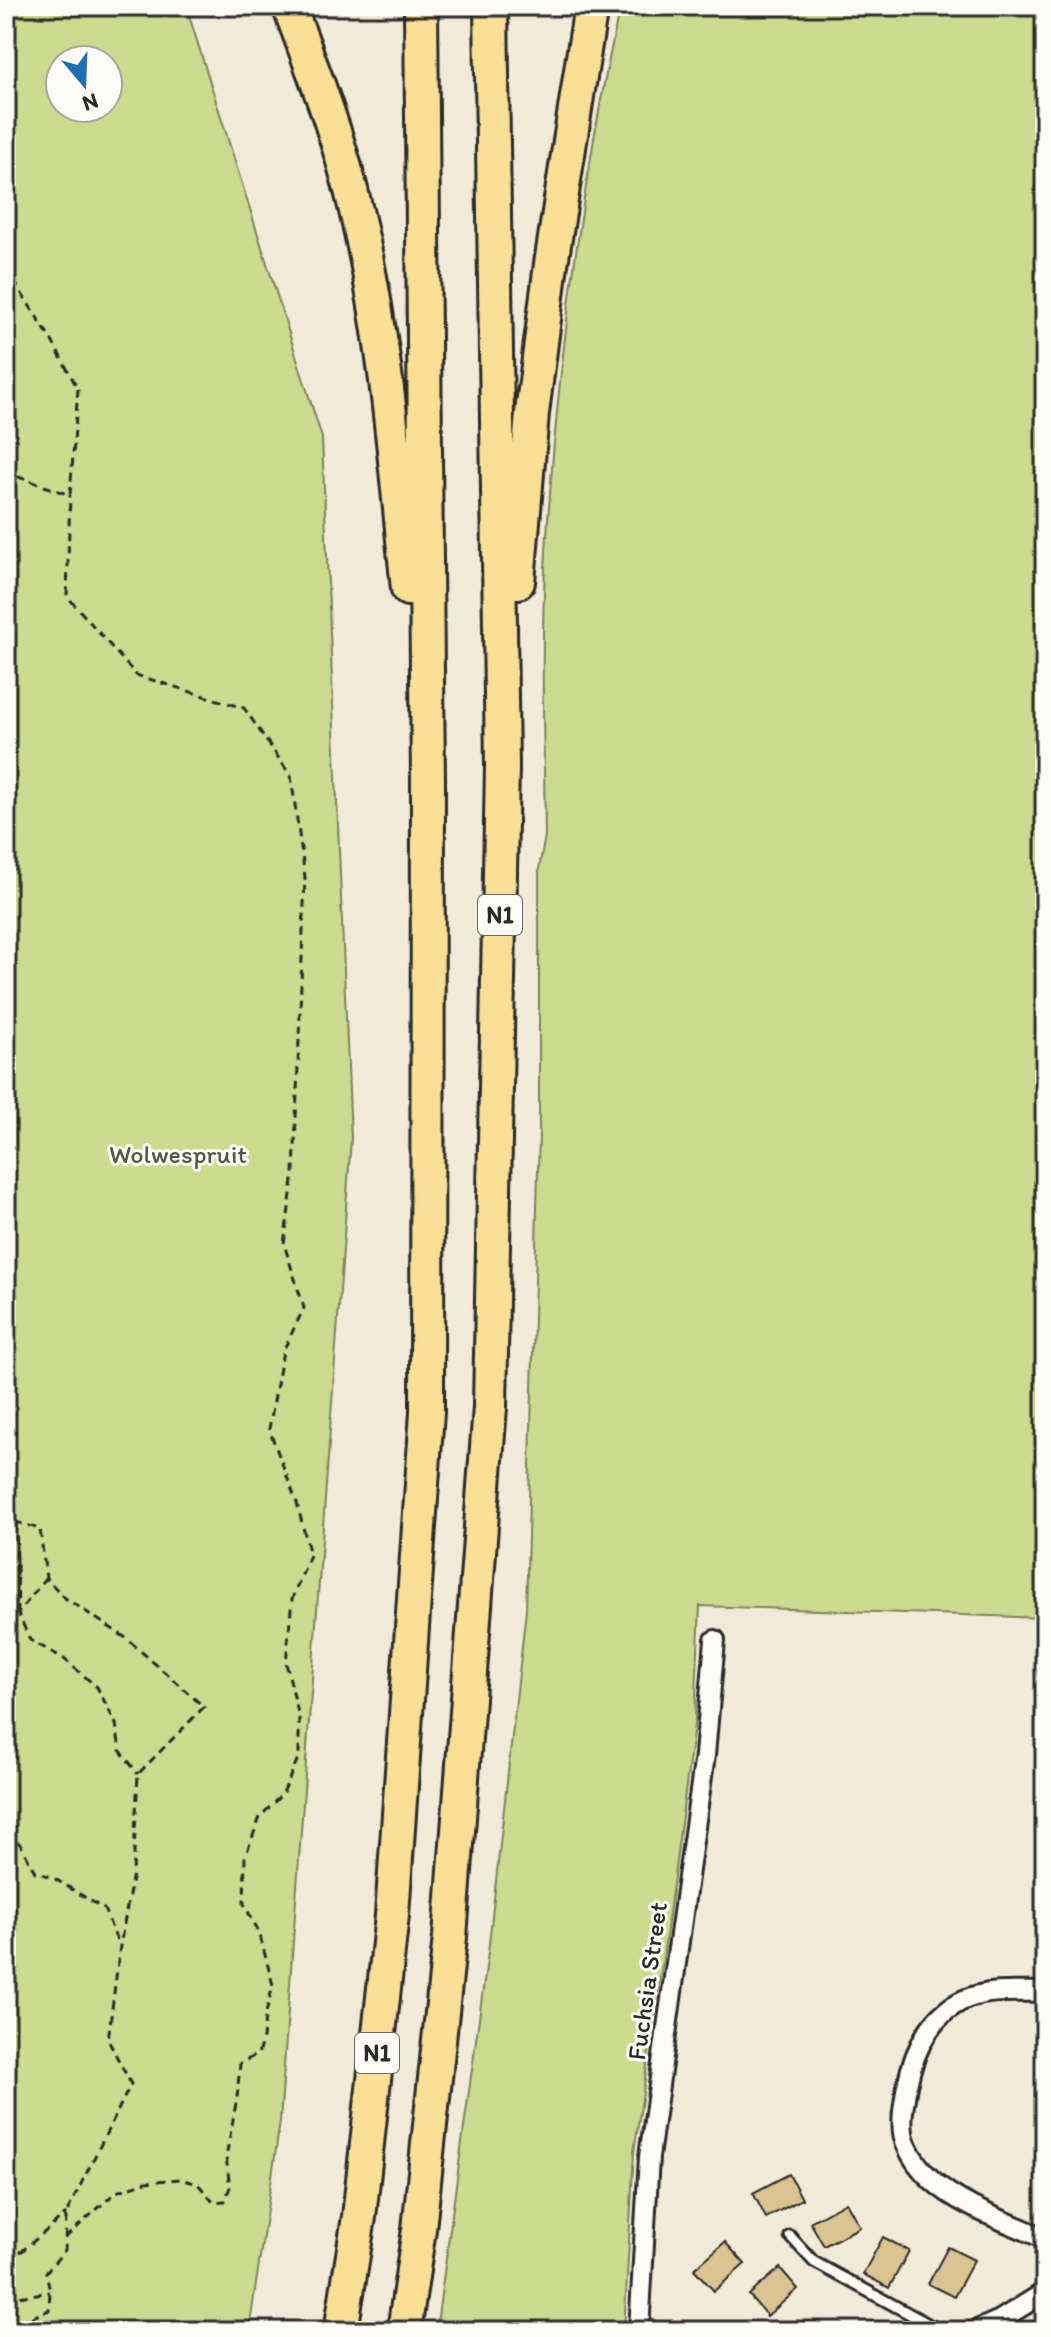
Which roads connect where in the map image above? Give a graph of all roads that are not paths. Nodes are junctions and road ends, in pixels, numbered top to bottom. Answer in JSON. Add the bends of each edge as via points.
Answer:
{"nodes":[{"id":1,"x":289,"y":6,"type":"edge"},
{"id":2,"x":421,"y":6,"type":"edge"},
{"id":3,"x":491,"y":6,"type":"edge"},
{"id":4,"x":591,"y":6,"type":"edge"},
{"id":5,"x":502,"y":766,"type":"junction"},
{"id":6,"x":428,"y":783,"type":"junction"},
{"id":7,"x":715,"y":1640,"type":"dead end"},
{"id":8,"x":1045,"y":1992,"type":"edge"},
{"id":9,"x":790,"y":2236,"type":"dead end"},
{"id":10,"x":1045,"y":2239,"type":"edge"},
{"id":11,"x":1045,"y":2292,"type":"edge"},
{"id":12,"x":341,"y":2331,"type":"edge"},
{"id":13,"x":404,"y":2331,"type":"edge"},
{"id":14,"x":639,"y":2331,"type":"edge"},
{"id":15,"x":941,"y":2331,"type":"edge"},
{"id":16,"x":975,"y":2331,"type":"edge"}],
"edges":[{"from":1,"to":6,"type":"highway","via":[[332,118],[373,289]]},
{"from":2,"to":6,"type":"highway","number":"N1"},
{"from":3,"to":5,"type":"highway","number":"N1"},
{"from":4,"to":5,"type":"highway","via":[[532,413]]},
{"from":5,"to":13,"type":"highway","number":"N1","via":[[490,1407],[450,1937]]},
{"from":6,"to":12,"type":"highway","number":"N1","via":[[427,1412],[392,1915]]},
{"from":7,"to":14,"type":"street","name":"Fuchsia Street","via":[[705,1755],[649,2157]]},
{"from":8,"to":10,"type":"street","via":[[967,1998],[945,2011],[916,2052],[902,2116],[905,2144],[931,2180],[955,2198]]},
{"from":9,"to":15,"type":"lane","via":[[814,2262]]},
{"from":11,"to":16,"type":"street"}]}
